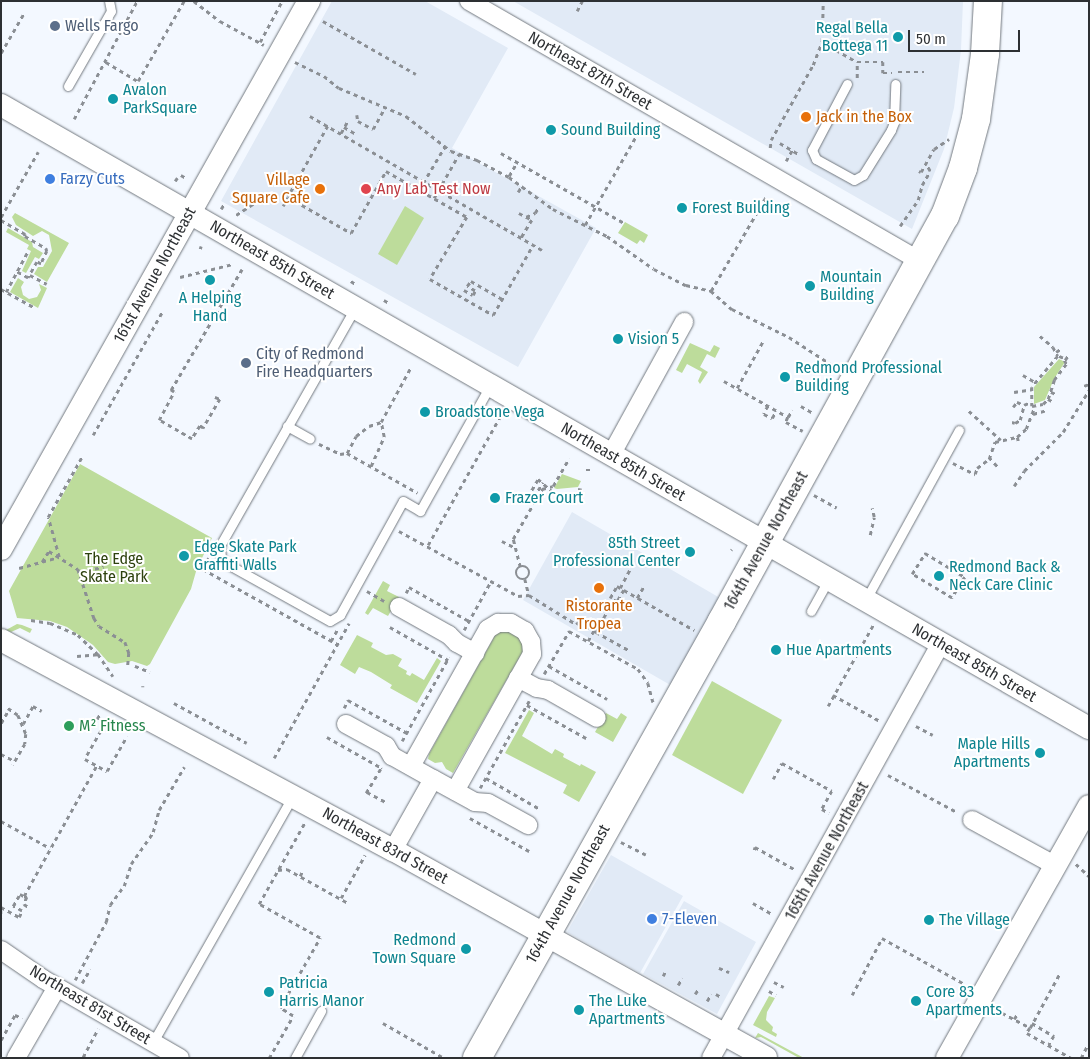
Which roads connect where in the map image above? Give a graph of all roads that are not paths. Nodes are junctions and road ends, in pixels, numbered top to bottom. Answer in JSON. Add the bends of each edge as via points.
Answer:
{"nodes":[{"id":1,"x":109,"y":1,"type":"edge"},
{"id":2,"x":309,"y":1,"type":"edge"},
{"id":3,"x":469,"y":1,"type":"edge"},
{"id":4,"x":988,"y":1,"type":"edge"},
{"id":5,"x":847,"y":84,"type":"dead end"},
{"id":6,"x":895,"y":84,"type":"dead end"},
{"id":7,"x":68,"y":86,"type":"dead end"},
{"id":8,"x":1,"y":105,"type":"edge"},
{"id":9,"x":190,"y":213,"type":"junction"},
{"id":10,"x":920,"y":261,"type":"junction"},
{"id":11,"x":356,"y":296,"type":"junction"},
{"id":12,"x":684,"y":322,"type":"dead end"},
{"id":13,"x":490,"y":385,"type":"junction"},
{"id":14,"x":287,"y":426,"type":"junction"},
{"id":15,"x":959,"y":430,"type":"dead end"},
{"id":16,"x":310,"y":439,"type":"road end"},
{"id":17,"x":611,"y":455,"type":"junction"},
{"id":18,"x":764,"y":544,"type":"junction"},
{"id":19,"x":1,"y":549,"type":"edge"},
{"id":20,"x":828,"y":580,"type":"junction"},
{"id":21,"x":865,"y":601,"type":"junction"},
{"id":22,"x":400,"y":607,"type":"dead end"},
{"id":23,"x":811,"y":610,"type":"dead end"},
{"id":24,"x":1,"y":640,"type":"edge"},
{"id":25,"x":941,"y":644,"type":"junction"},
{"id":26,"x":475,"y":653,"type":"junction"},
{"id":27,"x":518,"y":678,"type":"junction"},
{"id":28,"x":345,"y":716,"type":"road end"},
{"id":29,"x":597,"y":718,"type":"dead end"},
{"id":30,"x":1089,"y":728,"type":"edge"},
{"id":31,"x":411,"y":766,"type":"junction"},
{"id":32,"x":434,"y":779,"type":"junction"},
{"id":33,"x":455,"y":791,"type":"junction"},
{"id":34,"x":293,"y":796,"type":"junction"},
{"id":35,"x":1089,"y":806,"type":"edge"},
{"id":36,"x":965,"y":816,"type":"road end"},
{"id":37,"x":528,"y":825,"type":"dead end"},
{"id":38,"x":393,"y":850,"type":"junction"},
{"id":39,"x":1065,"y":864,"type":"junction"},
{"id":40,"x":544,"y":936,"type":"junction"},
{"id":41,"x":1,"y":950,"type":"edge"},
{"id":42,"x":65,"y":986,"type":"junction"},
{"id":43,"x":321,"y":1010,"type":"dead end"},
{"id":44,"x":723,"y":1035,"type":"junction"},
{"id":45,"x":153,"y":1042,"type":"junction"},
{"id":46,"x":16,"y":1058,"type":"edge"},
{"id":47,"x":180,"y":1058,"type":"edge"},
{"id":48,"x":295,"y":1058,"type":"edge"},
{"id":49,"x":477,"y":1058,"type":"edge"},
{"id":50,"x":711,"y":1058,"type":"edge"},
{"id":51,"x":766,"y":1058,"type":"edge"},
{"id":52,"x":947,"y":1058,"type":"edge"}],
"edges":[{"from":1,"to":7,"type":"lane","via":[[111,11]]},
{"from":2,"to":9,"type":"street","name":"161st Avenue Northeast"},
{"from":3,"to":10,"type":"street","name":"Northeast 87th Street"},
{"from":4,"to":10,"type":"main road","name":"164th Avenue Northeast","via":[[980,96],[973,132],[944,216]]},
{"from":5,"to":6,"type":"lane","via":[[812,150],[816,160],[854,180],[863,175],[891,130]]},
{"from":8,"to":9,"type":"street","name":"Northeast 85th Street"},
{"from":9,"to":11,"type":"street","name":"Northeast 85th Street"},
{"from":9,"to":19,"type":"street","name":"161st Avenue Northeast"},
{"from":10,"to":18,"type":"main road","name":"164th Avenue Northeast"},
{"from":11,"to":13,"type":"street","name":"Northeast 85th Street"},
{"from":11,"to":14,"type":"lane"},
{"from":12,"to":17,"type":"street"},
{"from":13,"to":14,"type":"lane","via":[[420,511],[404,501],[389,520],[340,615],[330,621],[220,558],[220,546]]},
{"from":13,"to":17,"type":"street","name":"Northeast 85th Street"},
{"from":14,"to":16,"type":"lane"},
{"from":15,"to":21,"type":"lane"},
{"from":17,"to":18,"type":"street","name":"Northeast 85th Street"},
{"from":18,"to":20,"type":"street","name":"Northeast 85th Street"},
{"from":18,"to":40,"type":"main road","name":"164th Avenue Northeast"},
{"from":20,"to":21,"type":"street","name":"Northeast 85th Street"},
{"from":20,"to":23,"type":"lane"},
{"from":21,"to":25,"type":"street","name":"Northeast 85th Street"},
{"from":22,"to":26,"type":"street"},
{"from":24,"to":34,"type":"street","name":"Northeast 83rd Street"},
{"from":25,"to":30,"type":"street","name":"Northeast 85th Street"},
{"from":25,"to":44,"type":"street","name":"165th Avenue Northeast"},
{"from":26,"to":27,"type":"street","via":[[488,629],[498,623],[511,623],[525,631],[531,642],[532,654]]},
{"from":26,"to":31,"type":"street"},
{"from":27,"to":29,"type":"street","via":[[536,688],[548,690]]},
{"from":27,"to":33,"type":"street"},
{"from":28,"to":31,"type":"street","via":[[386,746],[392,756]]},
{"from":31,"to":32,"type":"street"},
{"from":32,"to":33,"type":"street"},
{"from":32,"to":38,"type":"street"},
{"from":33,"to":37,"type":"street","via":[[475,802],[488,803]]},
{"from":34,"to":38,"type":"street","name":"Northeast 83rd Street"},
{"from":34,"to":45,"type":"lane"},
{"from":35,"to":39,"type":"street"},
{"from":36,"to":39,"type":"street"},
{"from":38,"to":40,"type":"street","name":"Northeast 83rd Street"},
{"from":39,"to":52,"type":"street"},
{"from":40,"to":44,"type":"street","name":"Northeast 83rd Street"},
{"from":40,"to":49,"type":"main road","name":"164th Avenue Northeast"},
{"from":41,"to":42,"type":"street","name":"Northeast 81st Street"},
{"from":42,"to":45,"type":"street","name":"Northeast 81st Street"},
{"from":42,"to":46,"type":"street"},
{"from":43,"to":48,"type":"lane"},
{"from":44,"to":50,"type":"street","name":"165th Avenue Northeast"},
{"from":44,"to":51,"type":"street","name":"Northeast 83rd Street"},
{"from":45,"to":47,"type":"street","name":"Northeast 81st Street"}]}
